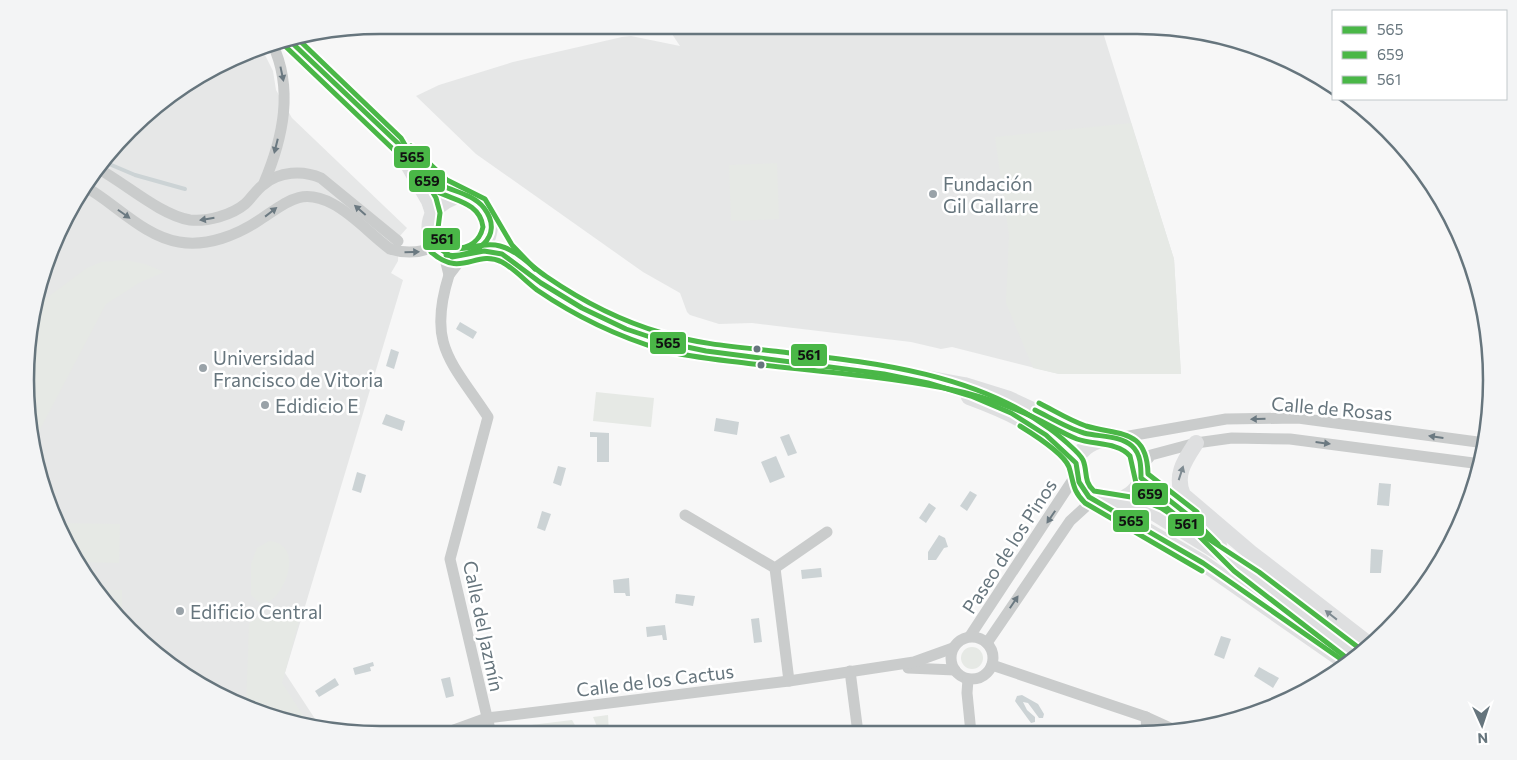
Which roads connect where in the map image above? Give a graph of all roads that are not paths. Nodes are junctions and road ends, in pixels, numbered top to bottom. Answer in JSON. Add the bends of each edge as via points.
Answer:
{"nodes":[{"id":1,"x":294,"y":45,"type":"edge"},
{"id":2,"x":274,"y":50,"type":"edge"},
{"id":3,"x":395,"y":142,"type":"junction"},
{"id":4,"x":103,"y":172,"type":"edge"},
{"id":5,"x":264,"y":183,"type":"junction"},
{"id":6,"x":90,"y":190,"type":"edge"},
{"id":7,"x":462,"y":195,"type":"junction"},
{"id":8,"x":433,"y":213,"type":"junction"},
{"id":9,"x":490,"y":225,"type":"junction"},
{"id":10,"x":398,"y":241,"type":"dead end"},
{"id":11,"x":440,"y":250,"type":"junction"},
{"id":12,"x":478,"y":251,"type":"junction"},
{"id":13,"x":462,"y":258,"type":"junction"},
{"id":14,"x":517,"y":263,"type":"junction"},
{"id":15,"x":449,"y":275,"type":"junction"},
{"id":16,"x":878,"y":372,"type":"junction"},
{"id":17,"x":1110,"y":438,"type":"junction"},
{"id":18,"x":1478,"y":442,"type":"edge"},
{"id":19,"x":1196,"y":444,"type":"junction"},
{"id":20,"x":1473,"y":463,"type":"edge"},
{"id":21,"x":1076,"y":469,"type":"junction"},
{"id":22,"x":1142,"y":472,"type":"junction"},
{"id":23,"x":1096,"y":501,"type":"junction"},
{"id":24,"x":1120,"y":502,"type":"junction"},
{"id":25,"x":685,"y":516,"type":"dead end"},
{"id":26,"x":827,"y":532,"type":"dead end"},
{"id":27,"x":1239,"y":565,"type":"junction"},
{"id":28,"x":775,"y":568,"type":"junction"},
{"id":29,"x":970,"y":636,"type":"junction"},
{"id":30,"x":1364,"y":641,"type":"edge"},
{"id":31,"x":987,"y":642,"type":"junction"},
{"id":32,"x":953,"y":648,"type":"junction"},
{"id":33,"x":1351,"y":652,"type":"edge"},
{"id":34,"x":1341,"y":659,"type":"edge"},
{"id":35,"x":992,"y":665,"type":"junction"},
{"id":36,"x":874,"y":668,"type":"junction"},
{"id":37,"x":955,"y":670,"type":"junction"},
{"id":38,"x":850,"y":671,"type":"junction"},
{"id":39,"x":968,"y":679,"type":"junction"},
{"id":40,"x":789,"y":681,"type":"junction"},
{"id":41,"x":1146,"y":717,"type":"junction"},
{"id":42,"x":487,"y":718,"type":"junction"},
{"id":43,"x":1164,"y":725,"type":"edge"},
{"id":44,"x":465,"y":726,"type":"edge"},
{"id":45,"x":489,"y":726,"type":"edge"},
{"id":46,"x":857,"y":726,"type":"edge"},
{"id":47,"x":970,"y":726,"type":"edge"},
{"id":48,"x":1147,"y":726,"type":"edge"}],
"edges":[{"from":1,"to":3,"type":"street"},
{"from":2,"to":5,"type":"street","one_way":true,"via":[[282,74],[285,107],[272,164]]},
{"from":3,"to":7,"type":"street","via":[[443,186]]},
{"from":3,"to":8,"type":"street"},
{"from":5,"to":4,"type":"street","one_way":true,"via":[[233,212],[192,220],[172,216]]},
{"from":10,"to":5,"type":"street","one_way":true,"via":[[321,178],[309,173],[296,173]]},
{"from":6,"to":11,"type":"street","one_way":true,"via":[[139,224],[176,242],[213,241],[240,232],[284,202],[302,196],[335,205],[390,249],[400,252]]},
{"from":7,"to":8,"type":"street","via":[[442,202]]},
{"from":7,"to":9,"type":"street","via":[[480,204],[490,217]]},
{"from":8,"to":11,"type":"street","via":[[430,228]]},
{"from":9,"to":12,"type":"street","via":[[487,239]]},
{"from":9,"to":14,"type":"street"},
{"from":11,"to":13,"type":"street"},
{"from":11,"to":15,"type":"street"},
{"from":12,"to":13,"type":"street"},
{"from":12,"to":14,"type":"street","via":[[498,252]]},
{"from":13,"to":15,"type":"street","name":"Calle del Jazmín"},
{"from":14,"to":16,"type":"street","via":[[541,282],[591,312],[656,340],[702,350]]},
{"from":15,"to":42,"type":"street","name":"Calle del Jazmín","via":[[441,301],[440,332],[448,356],[488,417],[450,559]]},
{"from":16,"to":17,"type":"street","via":[[929,378],[983,390],[1032,408],[1082,433]]},
{"from":16,"to":21,"type":"street","via":[[966,396],[1008,412],[1049,435]]},
{"from":18,"to":17,"type":"street","name":"Calle de Rosas","one_way":true,"via":[[1298,418],[1226,419]]},
{"from":17,"to":21,"type":"street","via":[[1089,444]]},
{"from":17,"to":22,"type":"street","via":[[1137,452]]},
{"from":19,"to":20,"type":"street","name":"Calle de Rosas","one_way":true,"via":[[1232,438],[1290,439]]},
{"from":19,"to":22,"type":"street","name":"Calle de Rosas","via":[[1151,455]]},
{"from":30,"to":19,"type":"street","one_way":true,"via":[[1251,553],[1183,495],[1178,485],[1179,474]]},
{"from":21,"to":23,"type":"street","via":[[1080,487]]},
{"from":21,"to":29,"type":"street","name":"Paseo de los Pinos","one_way":true},
{"from":22,"to":24,"type":"street","via":[[1134,493]]},
{"from":22,"to":27,"type":"street"},
{"from":23,"to":24,"type":"street"},
{"from":31,"to":23,"type":"street","name":"Paseo de los Pinos","one_way":true,"via":[[1070,521]]},
{"from":23,"to":34,"type":"street","via":[[1203,563]]},
{"from":24,"to":27,"type":"street","via":[[1146,508]]},
{"from":25,"to":28,"type":"street"},
{"from":26,"to":28,"type":"street"},
{"from":27,"to":33,"type":"street"},
{"from":28,"to":40,"type":"street"},
{"from":29,"to":31,"type":"street"},
{"from":29,"to":32,"type":"street"},
{"from":31,"to":35,"type":"street","via":[[993,653]]},
{"from":32,"to":36,"type":"street","name":"Calle de los Cactus","via":[[914,662]]},
{"from":32,"to":37,"type":"street","via":[[951,660]]},
{"from":35,"to":39,"type":"street","via":[[983,676]]},
{"from":35,"to":41,"type":"street"},
{"from":36,"to":37,"type":"street","name":"Calle de los Cactus"},
{"from":36,"to":38,"type":"street","name":"Calle de los Cactus"},
{"from":37,"to":39,"type":"street"},
{"from":38,"to":40,"type":"street","name":"Calle de los Cactus"},
{"from":38,"to":46,"type":"street"},
{"from":39,"to":47,"type":"street"},
{"from":40,"to":42,"type":"street","name":"Calle de los Cactus"},
{"from":41,"to":43,"type":"street"},
{"from":41,"to":48,"type":"street"},
{"from":42,"to":44,"type":"street","name":"Calle de los Cactus"},
{"from":42,"to":45,"type":"street","name":"Calle del Jazmín"}]}
